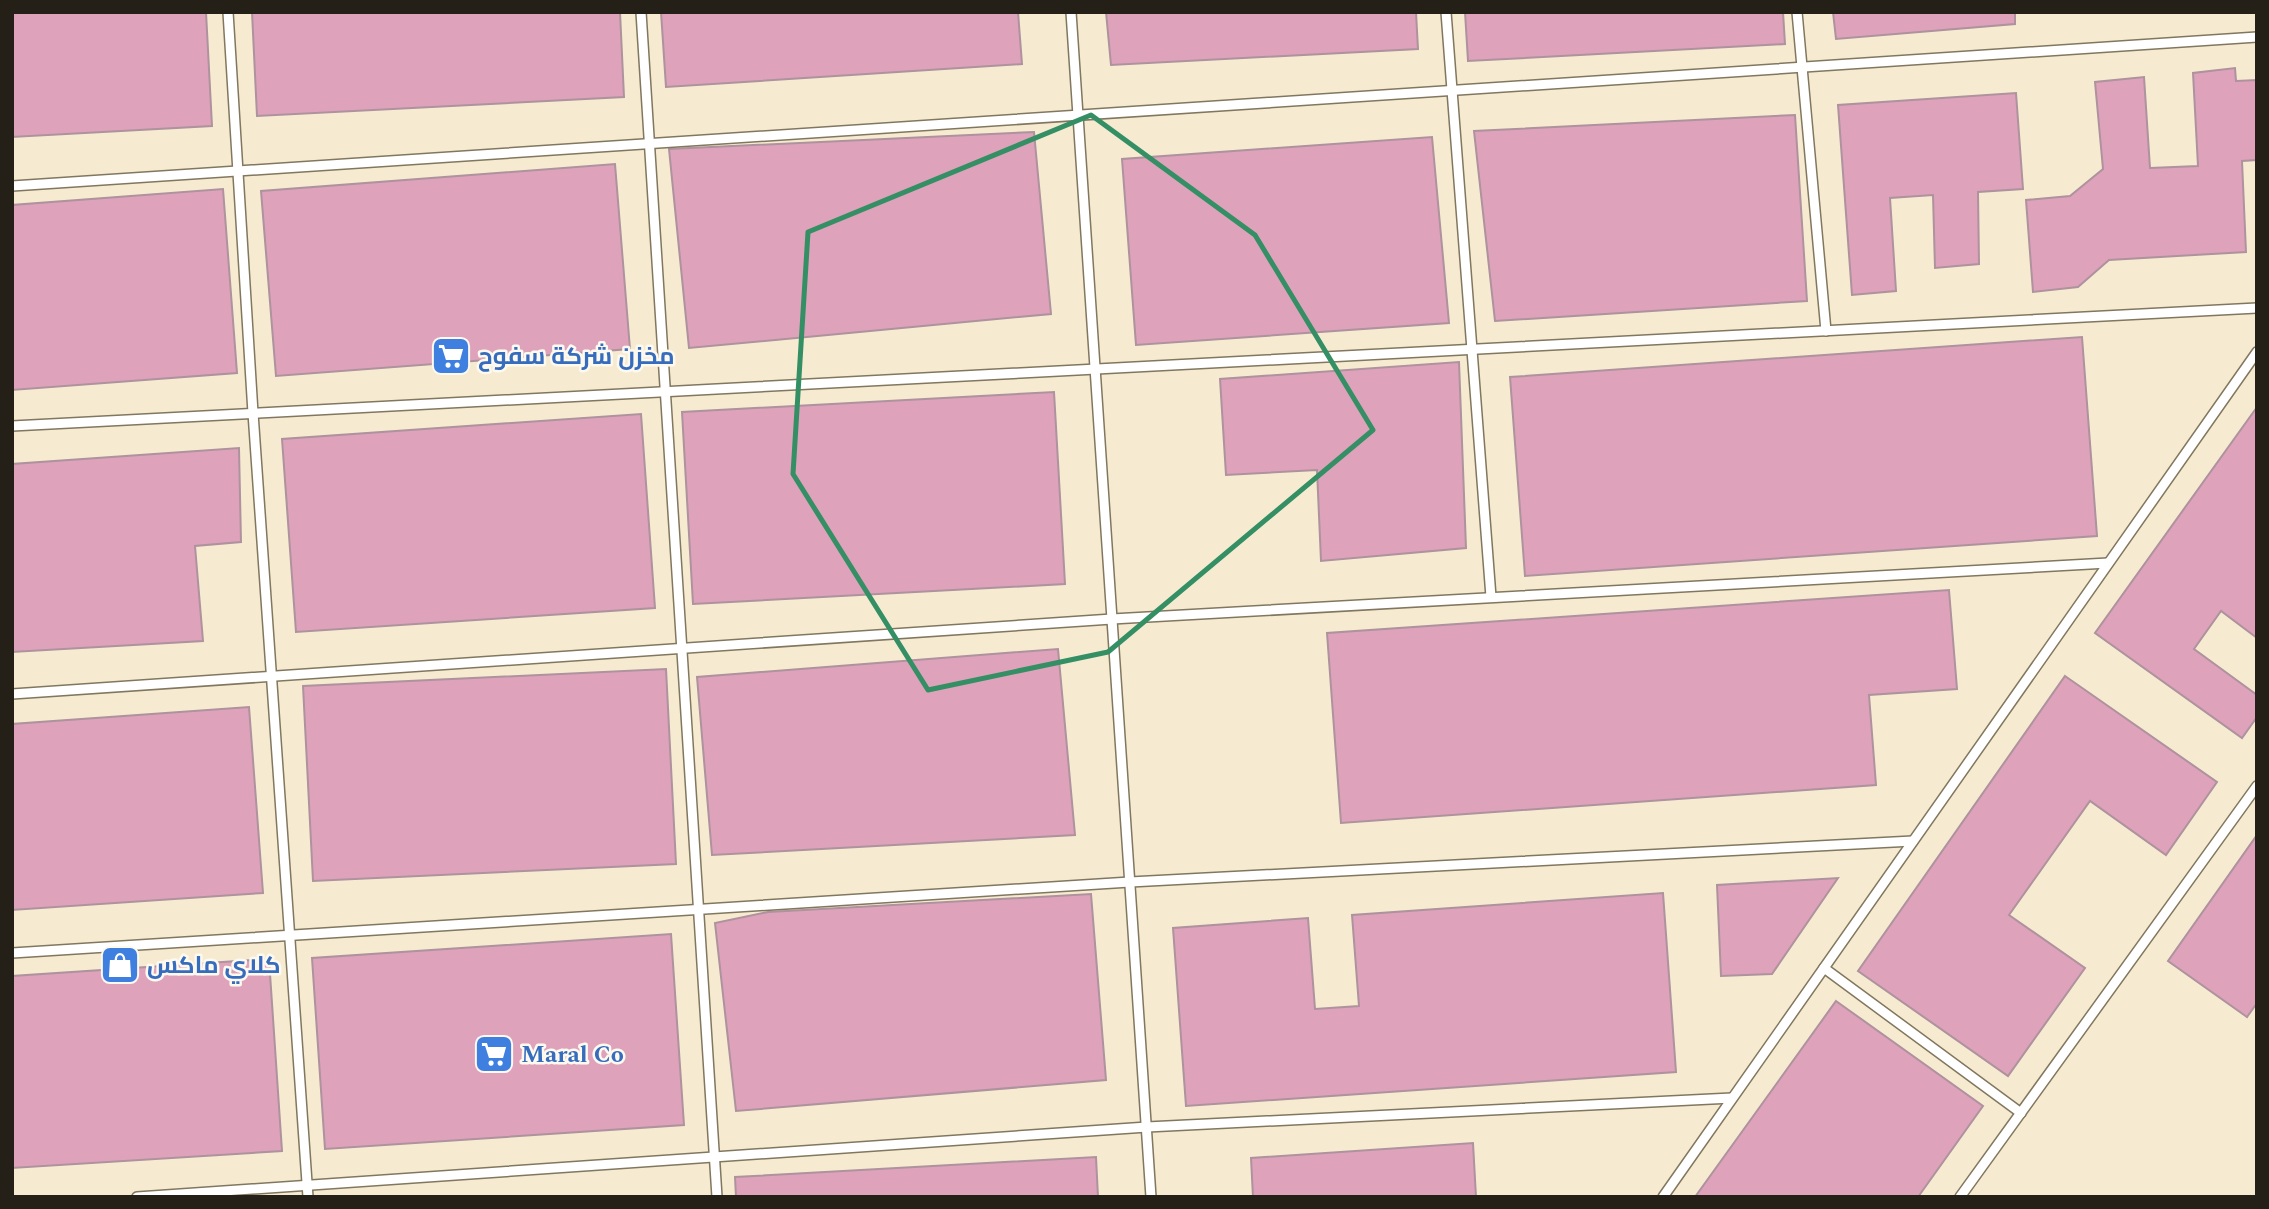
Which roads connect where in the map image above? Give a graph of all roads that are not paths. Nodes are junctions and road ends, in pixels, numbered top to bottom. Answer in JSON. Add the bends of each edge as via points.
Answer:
{"nodes":[{"id":1,"x":228,"y":12,"type":"edge"},
{"id":2,"x":641,"y":12,"type":"edge"},
{"id":3,"x":1071,"y":12,"type":"edge"},
{"id":4,"x":1446,"y":12,"type":"edge"},
{"id":5,"x":1797,"y":12,"type":"edge"},
{"id":6,"x":2257,"y":37,"type":"edge"},
{"id":7,"x":1802,"y":67,"type":"junction"},
{"id":8,"x":1452,"y":90,"type":"junction"},
{"id":9,"x":1078,"y":115,"type":"junction"},
{"id":10,"x":650,"y":144,"type":"junction"},
{"id":11,"x":238,"y":171,"type":"junction"},
{"id":12,"x":12,"y":186,"type":"edge"},
{"id":13,"x":2257,"y":308,"type":"edge"},
{"id":14,"x":1826,"y":331,"type":"junction"},
{"id":15,"x":1472,"y":349,"type":"junction"},
{"id":16,"x":2257,"y":352,"type":"edge"},
{"id":17,"x":1095,"y":369,"type":"junction"},
{"id":18,"x":666,"y":392,"type":"junction"},
{"id":19,"x":253,"y":413,"type":"junction"},
{"id":20,"x":12,"y":426,"type":"edge"},
{"id":21,"x":2108,"y":563,"type":"junction"},
{"id":22,"x":1491,"y":597,"type":"junction"},
{"id":23,"x":1112,"y":619,"type":"junction"},
{"id":24,"x":682,"y":649,"type":"junction"},
{"id":25,"x":272,"y":677,"type":"junction"},
{"id":26,"x":12,"y":694,"type":"edge"},
{"id":27,"x":2257,"y":786,"type":"edge"},
{"id":28,"x":1913,"y":841,"type":"junction"},
{"id":29,"x":1130,"y":882,"type":"junction"},
{"id":30,"x":699,"y":909,"type":"junction"},
{"id":31,"x":290,"y":936,"type":"junction"},
{"id":32,"x":12,"y":953,"type":"edge"},
{"id":33,"x":1824,"y":968,"type":"junction"},
{"id":34,"x":1732,"y":1098,"type":"junction"},
{"id":35,"x":2021,"y":1113,"type":"junction"},
{"id":36,"x":1147,"y":1127,"type":"junction"},
{"id":37,"x":715,"y":1157,"type":"junction"},
{"id":38,"x":307,"y":1185,"type":"junction"},
{"id":39,"x":137,"y":1197,"type":"edge"},
{"id":40,"x":308,"y":1197,"type":"edge"},
{"id":41,"x":717,"y":1197,"type":"edge"},
{"id":42,"x":1152,"y":1197,"type":"edge"},
{"id":43,"x":1663,"y":1197,"type":"edge"},
{"id":44,"x":1960,"y":1197,"type":"edge"}],
"edges":[{"from":1,"to":11,"type":"lane"},
{"from":2,"to":10,"type":"lane"},
{"from":3,"to":9,"type":"lane"},
{"from":4,"to":8,"type":"lane"},
{"from":5,"to":7,"type":"lane"},
{"from":6,"to":7,"type":"lane"},
{"from":7,"to":8,"type":"lane"},
{"from":7,"to":14,"type":"lane"},
{"from":8,"to":9,"type":"lane"},
{"from":8,"to":15,"type":"lane"},
{"from":9,"to":10,"type":"lane"},
{"from":9,"to":17,"type":"lane"},
{"from":10,"to":11,"type":"lane"},
{"from":10,"to":18,"type":"lane"},
{"from":11,"to":12,"type":"lane"},
{"from":11,"to":19,"type":"lane"},
{"from":13,"to":14,"type":"lane"},
{"from":14,"to":15,"type":"lane"},
{"from":15,"to":17,"type":"lane"},
{"from":15,"to":22,"type":"lane"},
{"from":16,"to":21,"type":"lane"},
{"from":17,"to":18,"type":"lane"},
{"from":17,"to":23,"type":"lane"},
{"from":18,"to":19,"type":"lane"},
{"from":18,"to":24,"type":"lane"},
{"from":19,"to":20,"type":"lane"},
{"from":19,"to":25,"type":"lane"},
{"from":21,"to":22,"type":"lane"},
{"from":21,"to":28,"type":"lane"},
{"from":22,"to":23,"type":"lane"},
{"from":23,"to":24,"type":"lane"},
{"from":23,"to":29,"type":"lane"},
{"from":24,"to":25,"type":"lane"},
{"from":24,"to":30,"type":"lane"},
{"from":25,"to":26,"type":"lane"},
{"from":25,"to":31,"type":"lane"},
{"from":27,"to":35,"type":"lane"},
{"from":28,"to":29,"type":"lane"},
{"from":28,"to":33,"type":"lane"},
{"from":29,"to":30,"type":"lane"},
{"from":29,"to":36,"type":"lane"},
{"from":30,"to":31,"type":"lane"},
{"from":30,"to":37,"type":"lane"},
{"from":31,"to":32,"type":"lane"},
{"from":31,"to":38,"type":"lane"},
{"from":33,"to":34,"type":"lane"},
{"from":33,"to":35,"type":"lane"},
{"from":34,"to":36,"type":"lane"},
{"from":34,"to":43,"type":"lane"},
{"from":35,"to":44,"type":"lane"},
{"from":36,"to":37,"type":"lane"},
{"from":36,"to":42,"type":"lane"},
{"from":37,"to":38,"type":"lane"},
{"from":37,"to":41,"type":"lane"},
{"from":38,"to":39,"type":"lane"},
{"from":38,"to":40,"type":"lane"}]}
